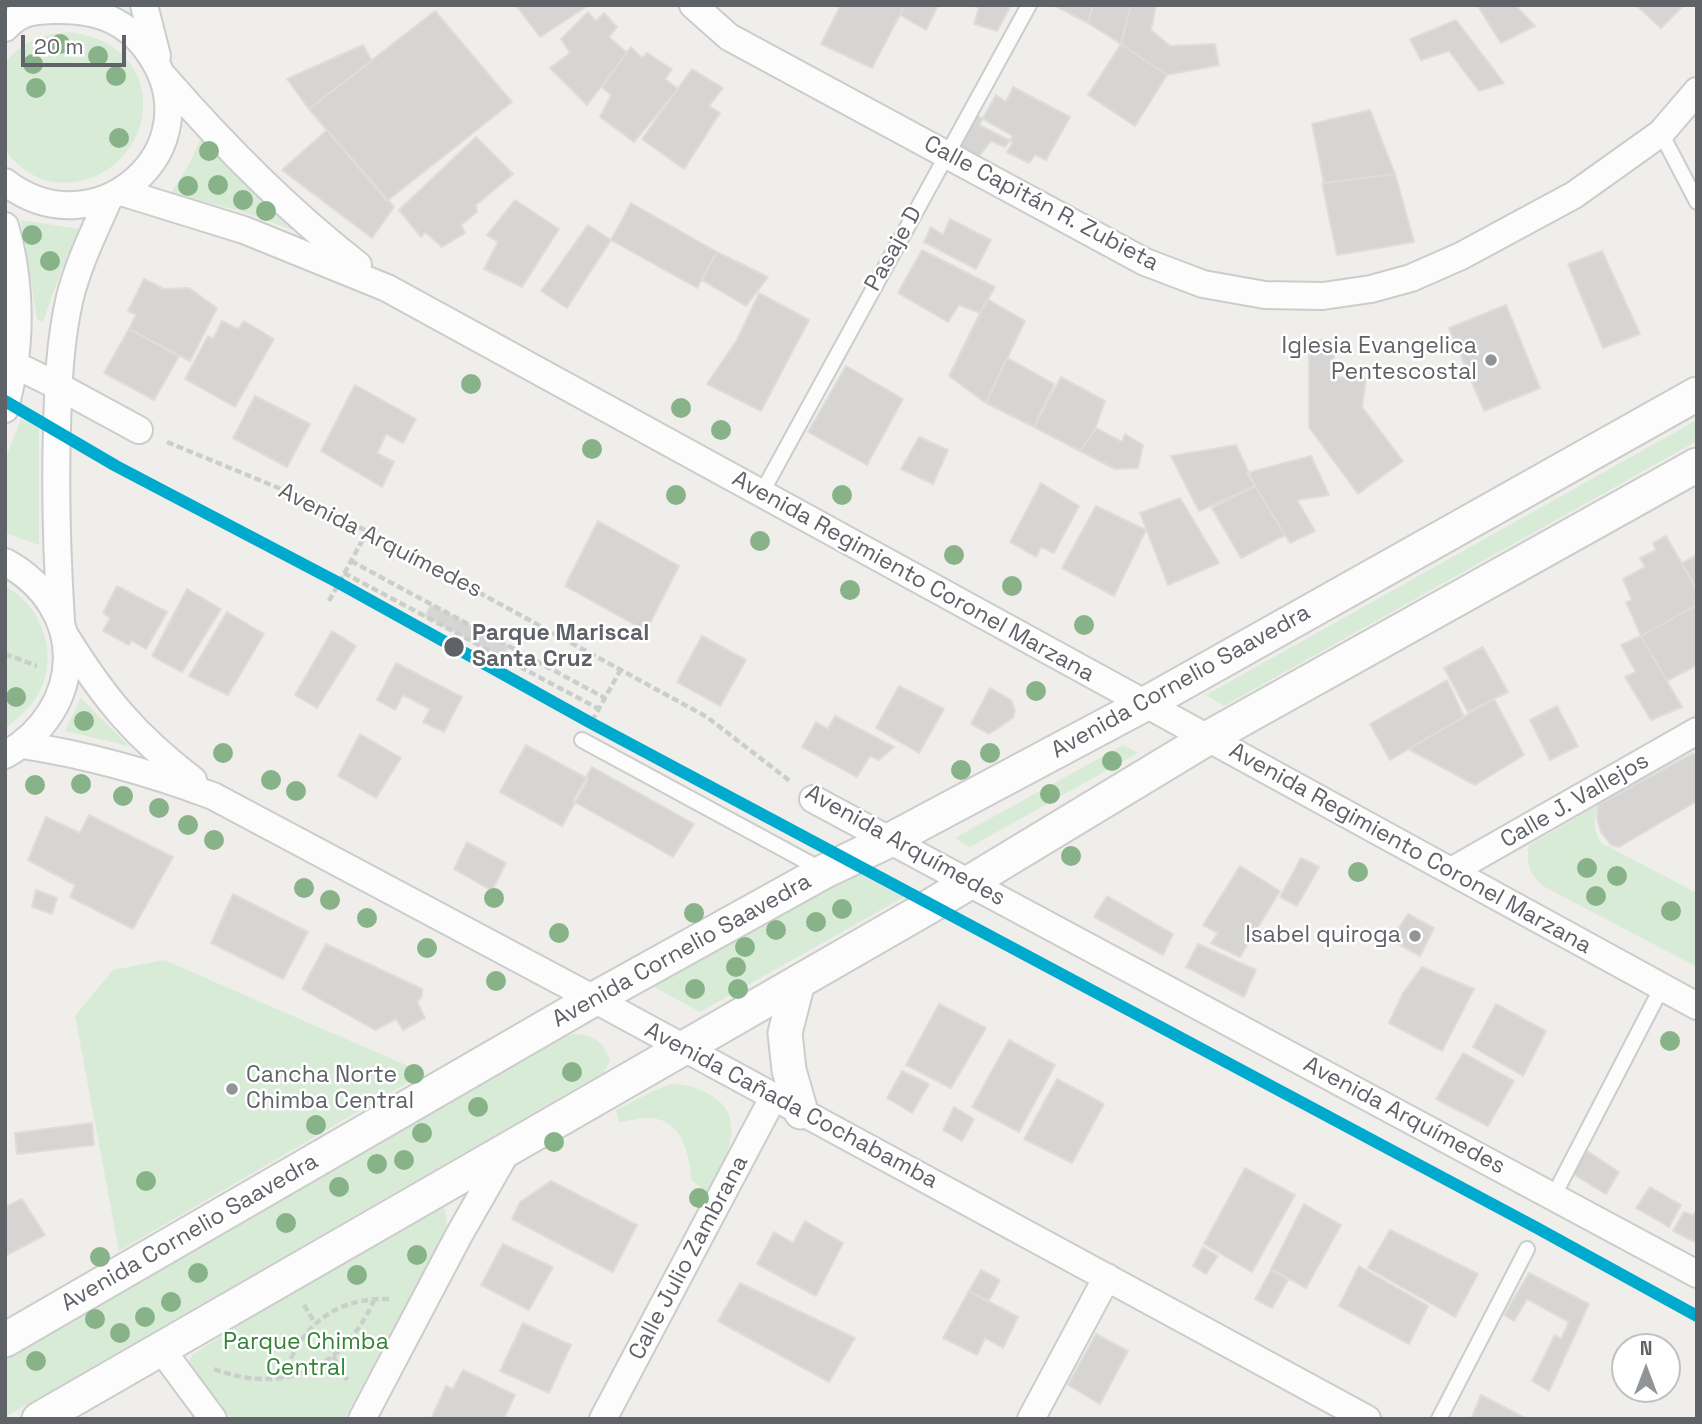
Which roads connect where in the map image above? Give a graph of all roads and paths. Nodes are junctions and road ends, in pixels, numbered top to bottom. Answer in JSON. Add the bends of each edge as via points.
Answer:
{"nodes":[{"id":1,"x":144,"y":5,"type":"edge"},
{"id":2,"x":693,"y":5,"type":"edge"},
{"id":3,"x":1030,"y":5,"type":"edge"},
{"id":4,"x":16,"y":18,"type":"edge"},
{"id":5,"x":162,"y":73,"type":"junction"},
{"id":6,"x":1697,"y":91,"type":"edge"},
{"id":7,"x":1661,"y":133,"type":"junction"},
{"id":8,"x":945,"y":155,"type":"junction"},
{"id":9,"x":5,"y":182,"type":"edge"},
{"id":10,"x":115,"y":195,"type":"junction"},
{"id":11,"x":1697,"y":202,"type":"edge"},
{"id":12,"x":5,"y":226,"type":"edge"},
{"id":13,"x":387,"y":288,"type":"junction"},
{"id":14,"x":10,"y":363,"type":"edge"},
{"id":15,"x":58,"y":386,"type":"junction"},
{"id":16,"x":1697,"y":394,"type":"edge"},
{"id":17,"x":5,"y":409,"type":"edge"},
{"id":18,"x":139,"y":430,"type":"joint"},
{"id":19,"x":1697,"y":466,"type":"edge"},
{"id":20,"x":761,"y":494,"type":"junction"},
{"id":21,"x":367,"y":532,"type":"junction"},
{"id":22,"x":351,"y":561,"type":"junction"},
{"id":23,"x":5,"y":562,"type":"edge"},
{"id":24,"x":344,"y":573,"type":"junction"},
{"id":25,"x":329,"y":601,"type":"dead end"},
{"id":26,"x":63,"y":628,"type":"junction"},
{"id":27,"x":5,"y":654,"type":"edge"},
{"id":28,"x":621,"y":669,"type":"junction"},
{"id":29,"x":46,"y":670,"type":"dead end"},
{"id":30,"x":605,"y":698,"type":"junction"},
{"id":31,"x":1147,"y":703,"type":"junction"},
{"id":32,"x":599,"y":709,"type":"junction"},
{"id":33,"x":591,"y":723,"type":"dead end"},
{"id":34,"x":1697,"y":731,"type":"edge"},
{"id":35,"x":1208,"y":738,"type":"junction"},
{"id":36,"x":582,"y":740,"type":"dead end"},
{"id":37,"x":14,"y":750,"type":"edge"},
{"id":38,"x":213,"y":796,"type":"junction"},
{"id":39,"x":813,"y":799,"type":"joint"},
{"id":40,"x":890,"y":840,"type":"junction"},
{"id":41,"x":1453,"y":870,"type":"junction"},
{"id":42,"x":825,"y":871,"type":"junction"},
{"id":43,"x":969,"y":882,"type":"junction"},
{"id":44,"x":798,"y":982,"type":"junction"},
{"id":45,"x":1662,"y":987,"type":"junction"},
{"id":46,"x":594,"y":999,"type":"junction"},
{"id":47,"x":1697,"y":1006,"type":"edge"},
{"id":48,"x":685,"y":1049,"type":"junction"},
{"id":49,"x":788,"y":1104,"type":"junction"},
{"id":50,"x":507,"y":1151,"type":"junction"},
{"id":51,"x":1553,"y":1197,"type":"junction"},
{"id":52,"x":1527,"y":1248,"type":"dead end"},
{"id":53,"x":1697,"y":1274,"type":"edge"},
{"id":54,"x":1107,"y":1277,"type":"junction"},
{"id":55,"x":375,"y":1298,"type":"junction"},
{"id":56,"x":421,"y":1307,"type":"junction"},
{"id":57,"x":5,"y":1340,"type":"edge"},
{"id":58,"x":161,"y":1349,"type":"junction"},
{"id":59,"x":333,"y":1356,"type":"junction"},
{"id":60,"x":205,"y":1365,"type":"dead end"},
{"id":61,"x":283,"y":1378,"type":"junction"},
{"id":62,"x":347,"y":1381,"type":"dead end"},
{"id":63,"x":39,"y":1419,"type":"edge"},
{"id":64,"x":212,"y":1419,"type":"edge"},
{"id":65,"x":362,"y":1419,"type":"edge"},
{"id":66,"x":603,"y":1419,"type":"edge"},
{"id":67,"x":1031,"y":1419,"type":"edge"},
{"id":68,"x":1367,"y":1419,"type":"edge"},
{"id":69,"x":1438,"y":1419,"type":"edge"}],
"edges":[{"from":1,"to":5,"type":"street"},
{"from":2,"to":8,"type":"street","name":"Calle Capitán R. Zubieta","via":[[729,37]]},
{"from":3,"to":8,"type":"lane","name":"Pasaje D"},
{"from":4,"to":5,"type":"street","name":"Avenida Regimiento Coronel Marzana","via":[[77,10],[114,20],[144,44]]},
{"from":5,"to":10,"type":"street","via":[[168,105],[163,139],[146,169]]},
{"from":5,"to":13,"type":"street","name":"Avenida Regimiento Coronel Marzana","via":[[265,186]]},
{"from":6,"to":7,"type":"street","name":"Calle Capitán R. Zubieta"},
{"from":7,"to":8,"type":"street","name":"Calle Capitán R. Zubieta","via":[[1574,195],[1461,256],[1411,278],[1323,296],[1265,295],[1203,284],[1145,262]]},
{"from":7,"to":11,"type":"lane"},
{"from":8,"to":20,"type":"lane","name":"Pasaje D"},
{"from":9,"to":10,"type":"street","via":[[46,203],[78,205]]},
{"from":10,"to":13,"type":"street","name":"Avenida Regimiento Coronel Marzana","via":[[244,230]]},
{"from":10,"to":15,"type":"street","via":[[84,253],[71,296]]},
{"from":12,"to":14,"type":"street","via":[[17,322]]},
{"from":13,"to":20,"type":"street","name":"Avenida Regimiento Coronel Marzana"},
{"from":14,"to":15,"type":"street"},
{"from":14,"to":17,"type":"street"},
{"from":15,"to":18,"type":"street"},
{"from":15,"to":26,"type":"street","via":[[56,542]]},
{"from":16,"to":31,"type":"street","name":"Avenida Cornelio Saavedra"},
{"from":18,"to":21,"type":"path","name":"Avenida Arquímedes","via":[[315,503]]},
{"from":19,"to":35,"type":"street"},
{"from":20,"to":31,"type":"street","name":"Avenida Regimiento Coronel Marzana"},
{"from":21,"to":22,"type":"path"},
{"from":21,"to":28,"type":"path","name":"Avenida Arquímedes"},
{"from":22,"to":24,"type":"path"},
{"from":22,"to":30,"type":"path"},
{"from":23,"to":26,"type":"street","name":"Avenida Cañada Cochabamba","via":[[42,589]]},
{"from":24,"to":25,"type":"path"},
{"from":24,"to":32,"type":"path"},
{"from":26,"to":37,"type":"street","via":[[65,677],[58,701],[49,718]]},
{"from":26,"to":38,"type":"street","name":"Avenida Cañada Cochabamba","via":[[94,682],[128,725]]},
{"from":27,"to":29,"type":"path"},
{"from":28,"to":30,"type":"path"},
{"from":28,"to":39,"type":"path","name":"Avenida Arquímedes","via":[[707,717]]},
{"from":30,"to":32,"type":"path"},
{"from":31,"to":35,"type":"street","name":"Avenida Regimiento Coronel Marzana"},
{"from":31,"to":40,"type":"street","name":"Avenida Cornelio Saavedra"},
{"from":32,"to":33,"type":"path"},
{"from":34,"to":41,"type":"street","name":"Calle J. Vallejos"},
{"from":35,"to":41,"type":"street","name":"Avenida Regimiento Coronel Marzana"},
{"from":35,"to":43,"type":"street"},
{"from":36,"to":42,"type":"lane"},
{"from":37,"to":38,"type":"street","name":"Avenida Cañada Cochabamba","via":[[117,764]]},
{"from":38,"to":46,"type":"street","name":"Avenida Cañada Cochabamba"},
{"from":39,"to":40,"type":"street","name":"Avenida Arquímedes"},
{"from":40,"to":42,"type":"street","name":"Avenida Cornelio Saavedra"},
{"from":40,"to":43,"type":"street","name":"Avenida Arquímedes"},
{"from":41,"to":45,"type":"street","name":"Avenida Regimiento Coronel Marzana"},
{"from":42,"to":46,"type":"street","name":"Avenida Cornelio Saavedra"},
{"from":43,"to":44,"type":"street"},
{"from":43,"to":51,"type":"street","name":"Avenida Arquímedes"},
{"from":44,"to":48,"type":"street"},
{"from":44,"to":49,"type":"street","via":[[785,1033]]},
{"from":45,"to":47,"type":"street","name":"Avenida Regimiento Coronel Marzana"},
{"from":45,"to":51,"type":"lane"},
{"from":46,"to":48,"type":"street","name":"Avenida Cañada Cochabamba"},
{"from":46,"to":57,"type":"street","name":"Avenida Cornelio Saavedra"},
{"from":48,"to":49,"type":"street","name":"Avenida Cañada Cochabamba"},
{"from":48,"to":50,"type":"street"},
{"from":49,"to":54,"type":"street","name":"Avenida Cañada Cochabamba"},
{"from":49,"to":66,"type":"street","name":"Calle Julio Zambrana"},
{"from":50,"to":56,"type":"street"},
{"from":50,"to":58,"type":"street"},
{"from":51,"to":53,"type":"street","name":"Avenida Arquímedes"},
{"from":52,"to":69,"type":"lane"},
{"from":54,"to":67,"type":"street"},
{"from":54,"to":68,"type":"street","name":"Avenida Cañada Cochabamba"},
{"from":55,"to":56,"type":"path","via":[[404,1300]]},
{"from":55,"to":59,"type":"path","via":[[352,1340]]},
{"from":55,"to":61,"type":"path","via":[[343,1306],[315,1324],[300,1340]]},
{"from":56,"to":65,"type":"street"},
{"from":58,"to":63,"type":"street"},
{"from":58,"to":64,"type":"street"},
{"from":59,"to":61,"type":"path","via":[[310,1370]]},
{"from":59,"to":62,"type":"path"},
{"from":60,"to":61,"type":"path","via":[[237,1377]]}]}
